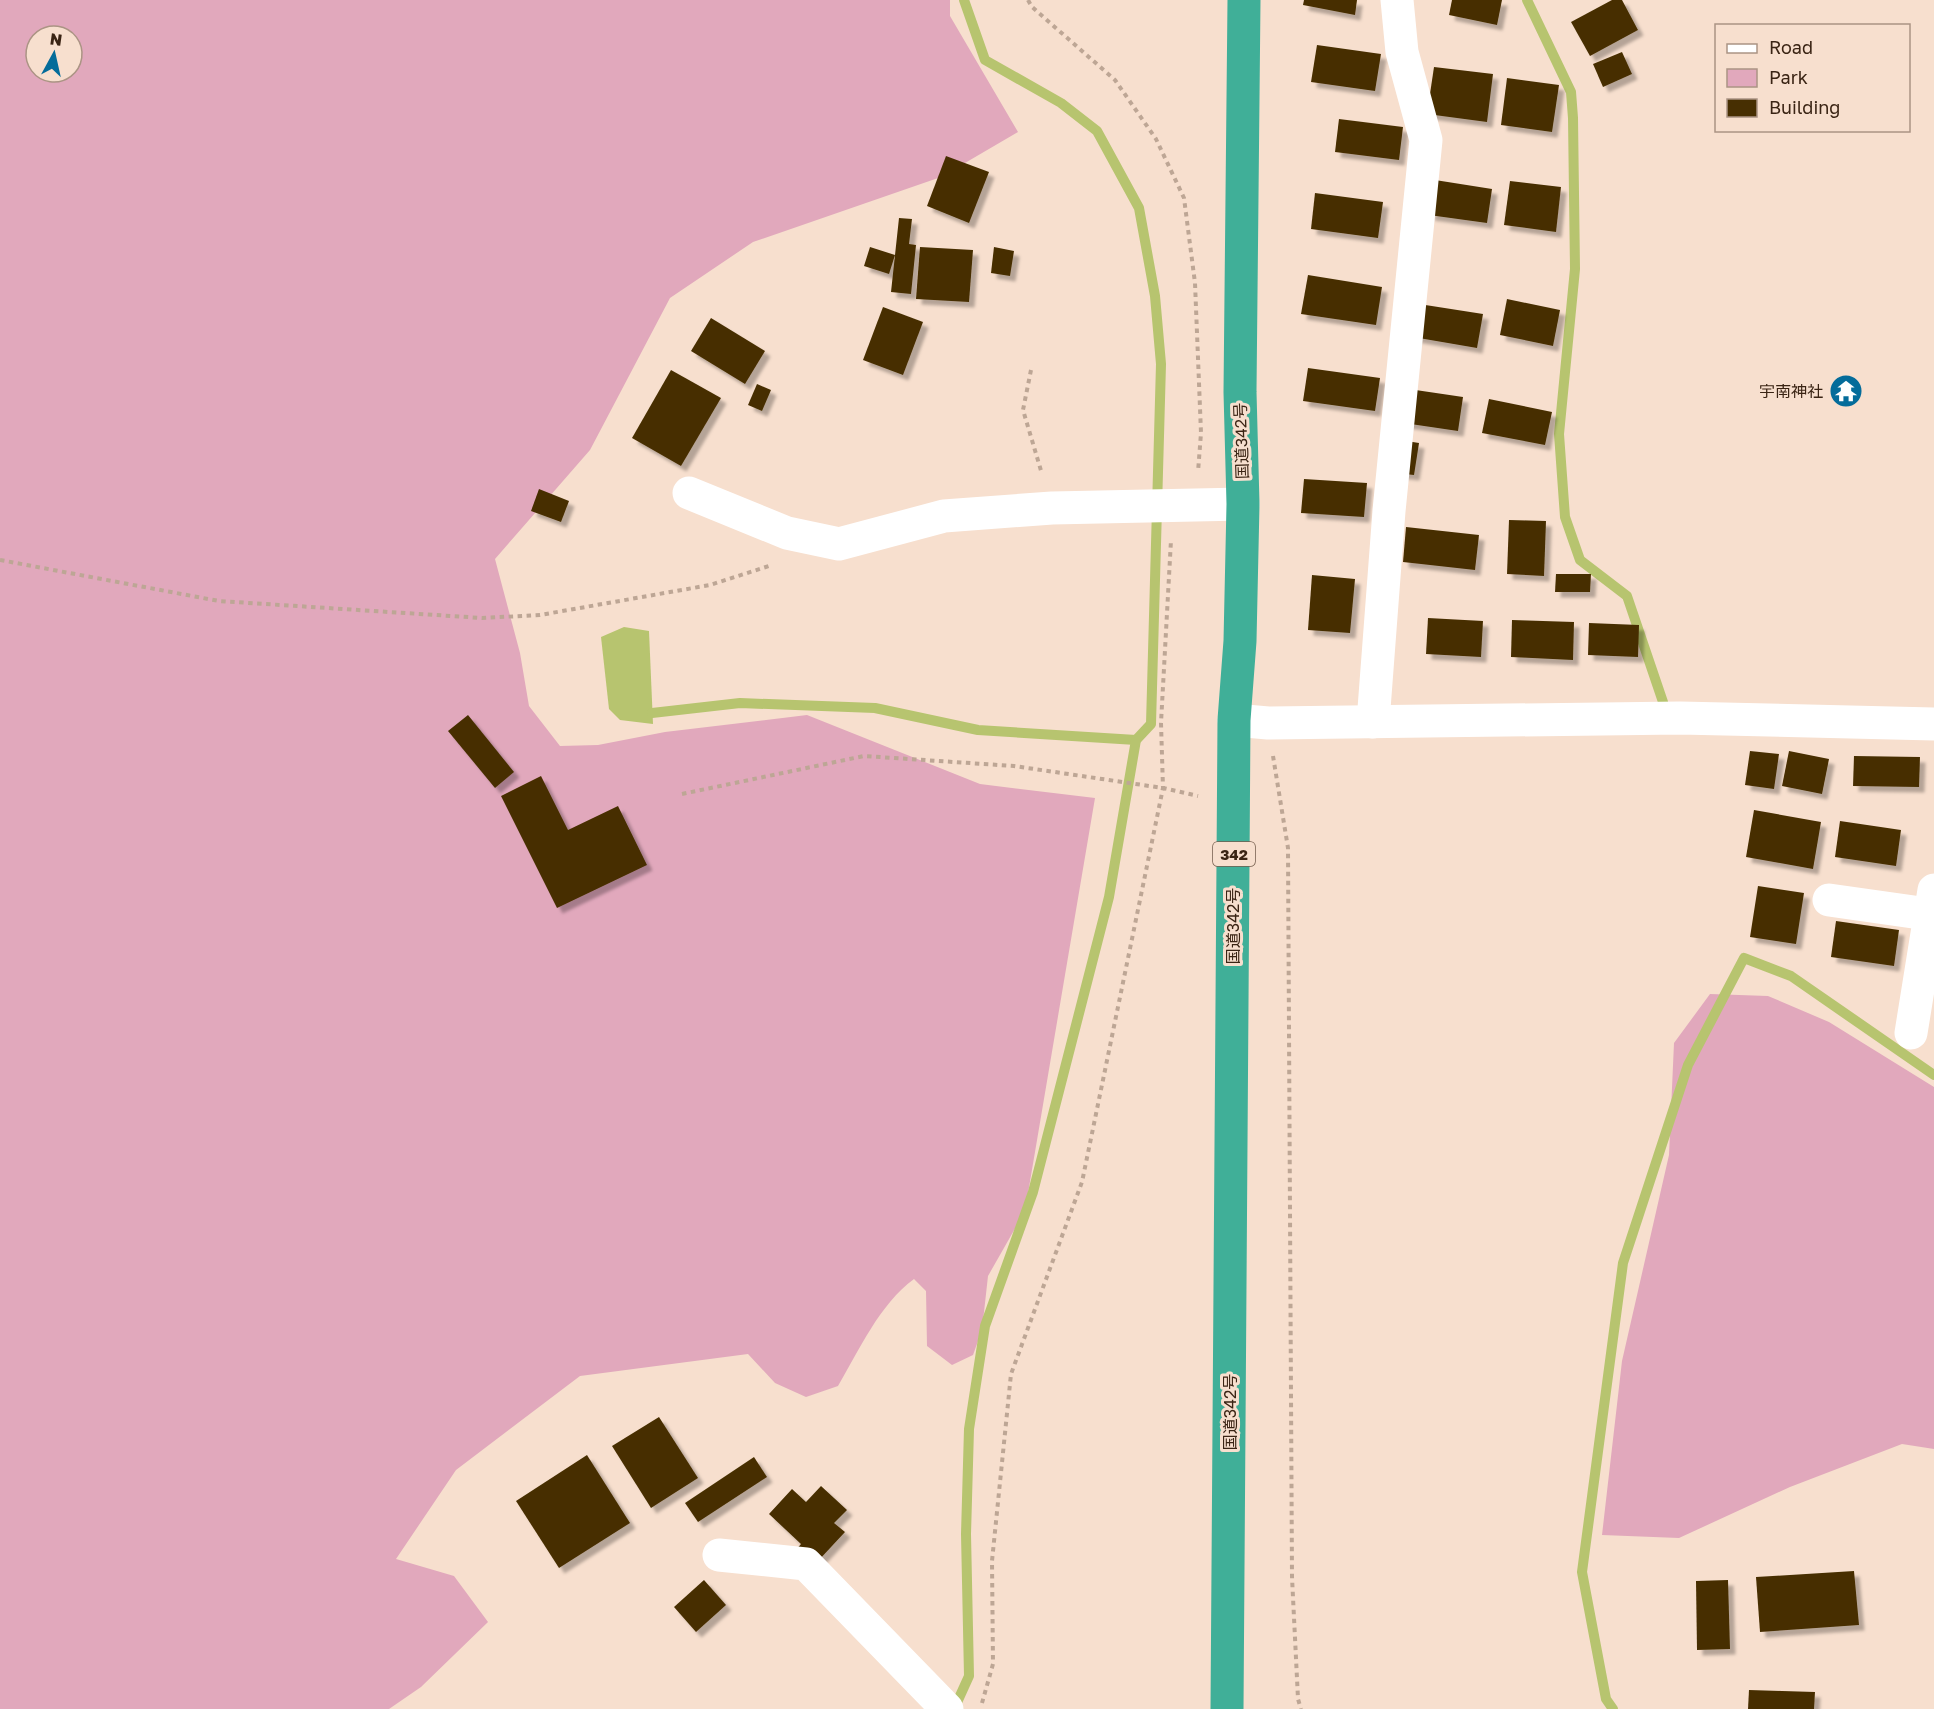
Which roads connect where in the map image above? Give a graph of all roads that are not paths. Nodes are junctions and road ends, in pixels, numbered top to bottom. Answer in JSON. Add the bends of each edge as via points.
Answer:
{"nodes":[{"id":1,"x":1244,"y":0,"type":"edge"},
{"id":2,"x":1397,"y":0,"type":"edge"},
{"id":3,"x":689,"y":493,"type":"dead end"},
{"id":4,"x":1243,"y":504,"type":"junction"},
{"id":5,"x":1234,"y":720,"type":"junction"},
{"id":6,"x":1373,"y":722,"type":"junction"},
{"id":7,"x":1934,"y":724,"type":"edge"},
{"id":8,"x":1829,"y":900,"type":"dead end"},
{"id":9,"x":1933,"y":906,"type":"edge"},
{"id":10,"x":1911,"y":1033,"type":"dead end"},
{"id":11,"x":719,"y":1555,"type":"dead end"},
{"id":12,"x":947,"y":1709,"type":"edge"},
{"id":13,"x":1227,"y":1709,"type":"edge"}],
"edges":[{"from":1,"to":4,"type":"highway","name":"国道342号","number":"342","via":[[1240,392]]},
{"from":2,"to":6,"type":"street","via":[[1402,52],[1426,140],[1389,511]]},
{"from":3,"to":4,"type":"street","via":[[787,533],[839,544],[944,516],[1052,508]]},
{"from":4,"to":5,"type":"highway","name":"国道342号","number":"342"},
{"from":5,"to":6,"type":"street"},
{"from":5,"to":13,"type":"highway","name":"国道342号","number":"342"},
{"from":6,"to":7,"type":"street","via":[[1680,718]]},
{"from":8,"to":9,"type":"street"},
{"from":9,"to":10,"type":"street"},
{"from":11,"to":12,"type":"street","via":[[806,1564]]}]}
